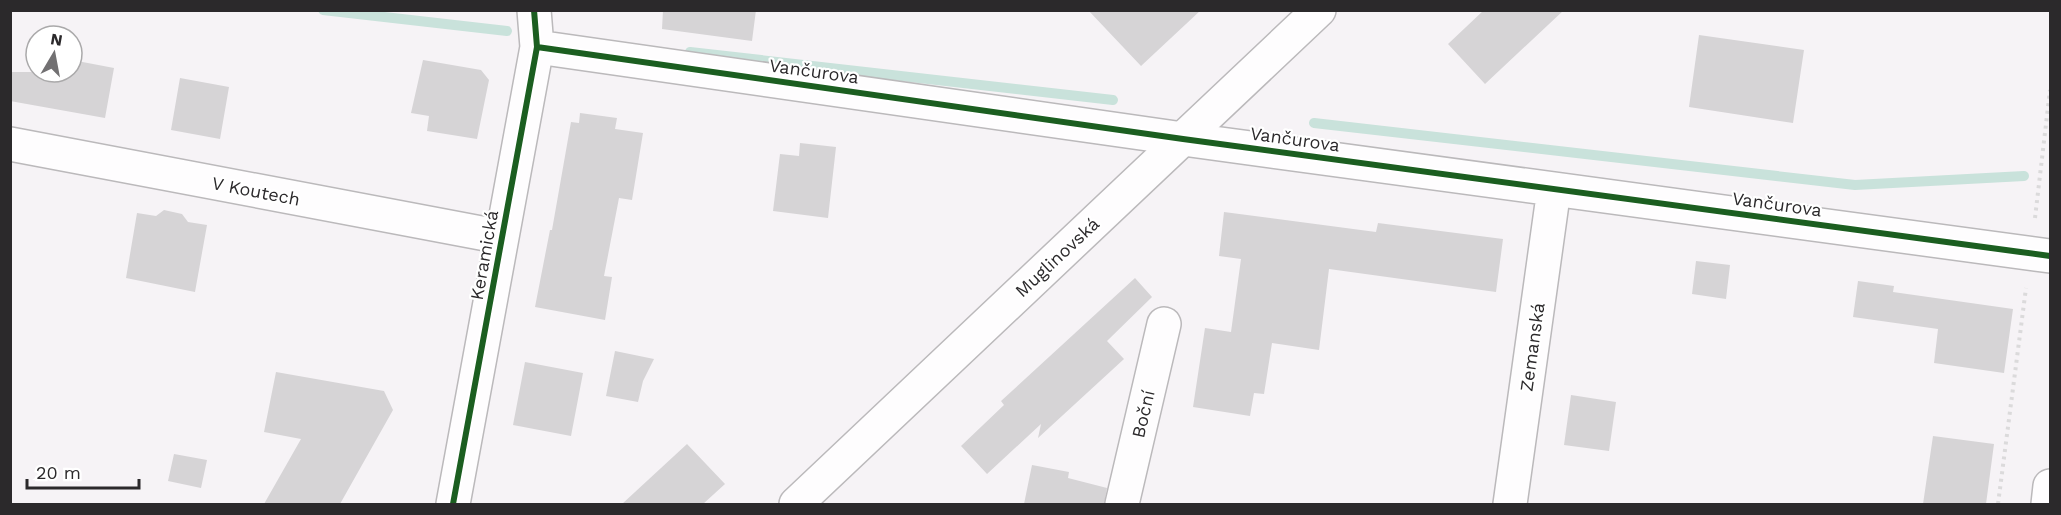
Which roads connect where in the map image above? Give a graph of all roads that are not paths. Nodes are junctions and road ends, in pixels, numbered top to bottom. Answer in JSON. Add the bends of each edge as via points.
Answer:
{"nodes":[{"id":1,"x":534,"y":10,"type":"edge"},
{"id":2,"x":1319,"y":10,"type":"edge"},
{"id":3,"x":537,"y":48,"type":"junction"},
{"id":4,"x":1183,"y":139,"type":"junction"},
{"id":5,"x":10,"y":144,"type":"edge"},
{"id":6,"x":1554,"y":189,"type":"junction"},
{"id":7,"x":502,"y":237,"type":"junction"},
{"id":8,"x":2040,"y":255,"type":"edge"},
{"id":9,"x":1164,"y":324,"type":"dead end"},
{"id":10,"x":2050,"y":486,"type":"edge"},
{"id":11,"x":453,"y":504,"type":"edge"},
{"id":12,"x":796,"y":504,"type":"edge"},
{"id":13,"x":1122,"y":504,"type":"edge"},
{"id":14,"x":1510,"y":504,"type":"edge"},
{"id":15,"x":2048,"y":504,"type":"edge"}],
"edges":[{"from":1,"to":3,"type":"street","name":"Keramická"},
{"from":2,"to":4,"type":"street","name":"Muglinovská"},
{"from":3,"to":4,"type":"street","name":"Vančurova"},
{"from":3,"to":7,"type":"street","name":"Keramická"},
{"from":4,"to":6,"type":"street","name":"Vančurova"},
{"from":4,"to":12,"type":"street","name":"Muglinovská"},
{"from":5,"to":7,"type":"street","name":"V Koutech"},
{"from":6,"to":8,"type":"street","name":"Vančurova"},
{"from":6,"to":14,"type":"street","name":"Zemanská"},
{"from":7,"to":11,"type":"street","name":"Keramická"},
{"from":9,"to":13,"type":"street","name":"Boční"},
{"from":10,"to":15,"type":"street"}]}
